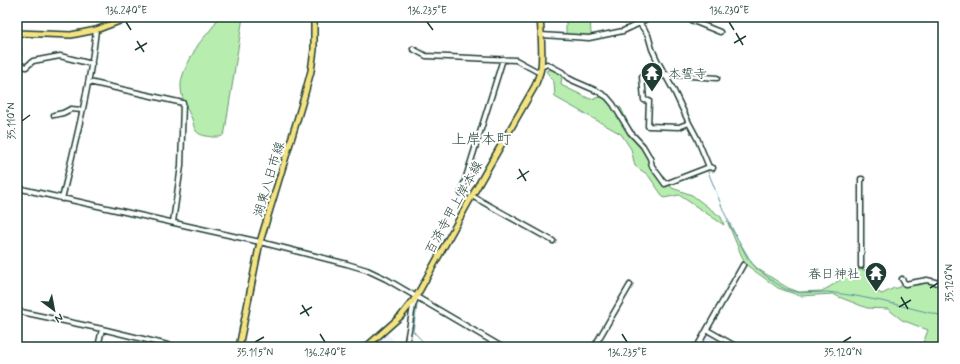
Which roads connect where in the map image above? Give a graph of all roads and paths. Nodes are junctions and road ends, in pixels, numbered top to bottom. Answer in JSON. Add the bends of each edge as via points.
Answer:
{"nodes":[{"id":1,"x":130,"y":17,"type":"edge"},
{"id":2,"x":314,"y":17,"type":"edge"},
{"id":3,"x":540,"y":17,"type":"edge"},
{"id":4,"x":635,"y":17,"type":"edge"},
{"id":5,"x":649,"y":17,"type":"edge"},
{"id":6,"x":683,"y":17,"type":"edge"},
{"id":7,"x":640,"y":23,"type":"junction"},
{"id":8,"x":96,"y":30,"type":"junction"},
{"id":9,"x":720,"y":32,"type":"dead end"},
{"id":10,"x":17,"y":35,"type":"edge"},
{"id":11,"x":541,"y":35,"type":"junction"},
{"id":12,"x":413,"y":49,"type":"dead end"},
{"id":13,"x":503,"y":59,"type":"junction"},
{"id":14,"x":20,"y":64,"type":"junction"},
{"id":15,"x":92,"y":64,"type":"junction"},
{"id":16,"x":541,"y":67,"type":"junction"},
{"id":17,"x":17,"y":70,"type":"edge"},
{"id":18,"x":540,"y":73,"type":"junction"},
{"id":19,"x":666,"y":75,"type":"junction"},
{"id":20,"x":717,"y":78,"type":"dead end"},
{"id":21,"x":89,"y":82,"type":"junction"},
{"id":22,"x":82,"y":110,"type":"junction"},
{"id":23,"x":54,"y":115,"type":"dead end"},
{"id":24,"x":689,"y":123,"type":"junction"},
{"id":25,"x":862,"y":179,"type":"dead end"},
{"id":26,"x":17,"y":188,"type":"edge"},
{"id":27,"x":461,"y":193,"type":"dead end"},
{"id":28,"x":472,"y":196,"type":"junction"},
{"id":29,"x":62,"y":199,"type":"junction"},
{"id":30,"x":173,"y":222,"type":"junction"},
{"id":31,"x":553,"y":240,"type":"dead end"},
{"id":32,"x":260,"y":242,"type":"junction"},
{"id":33,"x":744,"y":265,"type":"dead end"},
{"id":34,"x":861,"y":266,"type":"dead end"},
{"id":35,"x":902,"y":279,"type":"dead end"},
{"id":36,"x":943,"y":284,"type":"edge"},
{"id":37,"x":630,"y":285,"type":"dead end"},
{"id":38,"x":416,"y":297,"type":"junction"},
{"id":39,"x":17,"y":311,"type":"edge"},
{"id":40,"x":102,"y":329,"type":"junction"},
{"id":41,"x":707,"y":330,"type":"junction"},
{"id":42,"x":494,"y":345,"type":"edge"},
{"id":43,"x":98,"y":347,"type":"edge"},
{"id":44,"x":176,"y":347,"type":"edge"},
{"id":45,"x":238,"y":347,"type":"edge"},
{"id":46,"x":366,"y":347,"type":"edge"},
{"id":47,"x":406,"y":347,"type":"edge"},
{"id":48,"x":502,"y":347,"type":"edge"},
{"id":49,"x":594,"y":347,"type":"edge"},
{"id":50,"x":697,"y":347,"type":"edge"},
{"id":51,"x":737,"y":347,"type":"edge"}],
"edges":[{"from":1,"to":8,"type":"main road"},
{"from":2,"to":32,"type":"main road","name":"湖東八日市線","via":[[311,71]]},
{"from":3,"to":11,"type":"main road","name":"百済寺甲上岸本線"},
{"from":4,"to":7,"type":"street"},
{"from":5,"to":7,"type":"street"},
{"from":6,"to":9,"type":"street"},
{"from":7,"to":11,"type":"street","via":[[623,31],[589,38]]},
{"from":7,"to":19,"type":"street"},
{"from":8,"to":10,"type":"main road","via":[[71,35]]},
{"from":8,"to":15,"type":"street"},
{"from":10,"to":14,"type":"street"},
{"from":11,"to":16,"type":"main road","name":"百済寺甲上岸本線"},
{"from":12,"to":13,"type":"street","via":[[426,56],[443,58]]},
{"from":13,"to":18,"type":"street","via":[[516,60]]},
{"from":13,"to":27,"type":"street"},
{"from":14,"to":15,"type":"street","via":[[26,67],[33,61],[60,56]]},
{"from":14,"to":17,"type":"street"},
{"from":15,"to":21,"type":"street"},
{"from":16,"to":18,"type":"main road","name":"百済寺甲上岸本線"},
{"from":16,"to":24,"type":"street","via":[[547,64],[568,78],[607,97],[630,132],[643,146],[652,166],[665,184],[711,168]]},
{"from":18,"to":28,"type":"main road","name":"百済寺甲上岸本線"},
{"from":19,"to":20,"type":"street"},
{"from":19,"to":24,"type":"street"},
{"from":19,"to":24,"type":"street","via":[[642,77],[644,100],[649,101],[648,126],[679,126]]},
{"from":21,"to":22,"type":"street"},
{"from":21,"to":30,"type":"street","via":[[183,103],[181,166]]},
{"from":22,"to":23,"type":"street","via":[[71,109]]},
{"from":22,"to":29,"type":"street"},
{"from":25,"to":34,"type":"street"},
{"from":26,"to":29,"type":"street"},
{"from":28,"to":31,"type":"street"},
{"from":28,"to":38,"type":"main road","name":"百済寺甲上岸本線"},
{"from":29,"to":30,"type":"street"},
{"from":30,"to":32,"type":"street"},
{"from":32,"to":38,"type":"street","via":[[367,270]]},
{"from":32,"to":45,"type":"main road","name":"湖東八日市線"},
{"from":33,"to":41,"type":"street"},
{"from":35,"to":36,"type":"street","via":[[905,284],[927,280]]},
{"from":37,"to":49,"type":"street"},
{"from":38,"to":42,"type":"street"},
{"from":38,"to":46,"type":"main road","name":"百済寺甲上岸本線","via":[[402,316]]},
{"from":38,"to":47,"type":"street"},
{"from":39,"to":40,"type":"street"},
{"from":40,"to":43,"type":"street"},
{"from":40,"to":44,"type":"street"},
{"from":41,"to":50,"type":"street"},
{"from":41,"to":51,"type":"street"},
{"from":42,"to":48,"type":"street"}]}
